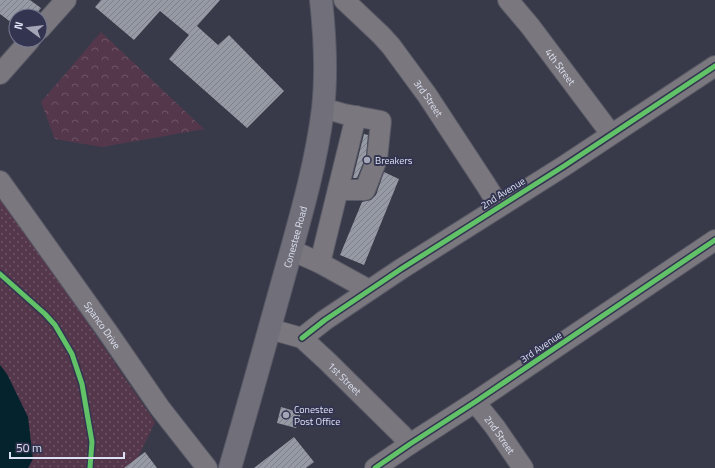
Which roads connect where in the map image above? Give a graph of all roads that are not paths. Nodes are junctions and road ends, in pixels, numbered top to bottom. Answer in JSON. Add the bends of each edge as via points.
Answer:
{"nodes":[{"id":1,"x":66,"y":0,"type":"edge"},
{"id":2,"x":321,"y":0,"type":"edge"},
{"id":3,"x":344,"y":0,"type":"edge"},
{"id":4,"x":508,"y":0,"type":"edge"},
{"id":5,"x":48,"y":20,"type":"edge"},
{"id":6,"x":23,"y":48,"type":"edge"},
{"id":7,"x":715,"y":66,"type":"edge"},
{"id":8,"x":0,"y":74,"type":"edge"},
{"id":9,"x":323,"y":108,"type":"junction"},
{"id":10,"x":356,"y":116,"type":"junction"},
{"id":11,"x":611,"y":134,"type":"junction"},
{"id":12,"x":0,"y":181,"type":"edge"},
{"id":13,"x":338,"y":190,"type":"junction"},
{"id":14,"x":499,"y":206,"type":"junction"},
{"id":15,"x":715,"y":240,"type":"edge"},
{"id":16,"x":292,"y":250,"type":"junction"},
{"id":17,"x":320,"y":263,"type":"junction"},
{"id":18,"x":369,"y":290,"type":"junction"},
{"id":19,"x":270,"y":329,"type":"junction"},
{"id":20,"x":302,"y":338,"type":"junction"},
{"id":21,"x":475,"y":402,"type":"junction"},
{"id":22,"x":410,"y":444,"type":"junction"},
{"id":23,"x":207,"y":468,"type":"edge"},
{"id":24,"x":230,"y":468,"type":"edge"},
{"id":25,"x":376,"y":468,"type":"edge"},
{"id":26,"x":523,"y":468,"type":"edge"}],
"edges":[{"from":1,"to":5,"type":"street"},
{"from":2,"to":9,"type":"main road","name":"Conestee Road","via":[[325,75]]},
{"from":3,"to":14,"type":"street","name":"3rd Street","via":[[391,46],[427,95]]},
{"from":4,"to":11,"type":"street","name":"4th Street"},
{"from":6,"to":8,"type":"street"},
{"from":7,"to":11,"type":"street","name":"2nd Avenue"},
{"from":9,"to":10,"type":"street"},
{"from":9,"to":16,"type":"main road","name":"Conestee Road","via":[[308,191]]},
{"from":10,"to":13,"type":"street"},
{"from":10,"to":13,"type":"street","via":[[381,121],[377,159],[365,190]]},
{"from":11,"to":14,"type":"street","name":"2nd Avenue"},
{"from":12,"to":23,"type":"street","name":"Spanco Drive","via":[[160,408]]},
{"from":13,"to":17,"type":"street"},
{"from":14,"to":18,"type":"street","name":"2nd Avenue"},
{"from":15,"to":21,"type":"street","name":"3rd Avenue"},
{"from":16,"to":17,"type":"street"},
{"from":16,"to":19,"type":"main road","name":"Conestee Road"},
{"from":17,"to":18,"type":"street"},
{"from":18,"to":20,"type":"street","name":"2nd Avenue"},
{"from":19,"to":20,"type":"street","name":"1st Street"},
{"from":19,"to":24,"type":"main road","name":"Conestee Road"},
{"from":20,"to":22,"type":"street","name":"1st Street"},
{"from":21,"to":22,"type":"street","name":"3rd Avenue"},
{"from":21,"to":26,"type":"street","name":"2nd Street"},
{"from":22,"to":25,"type":"street","name":"3rd Avenue"}]}
